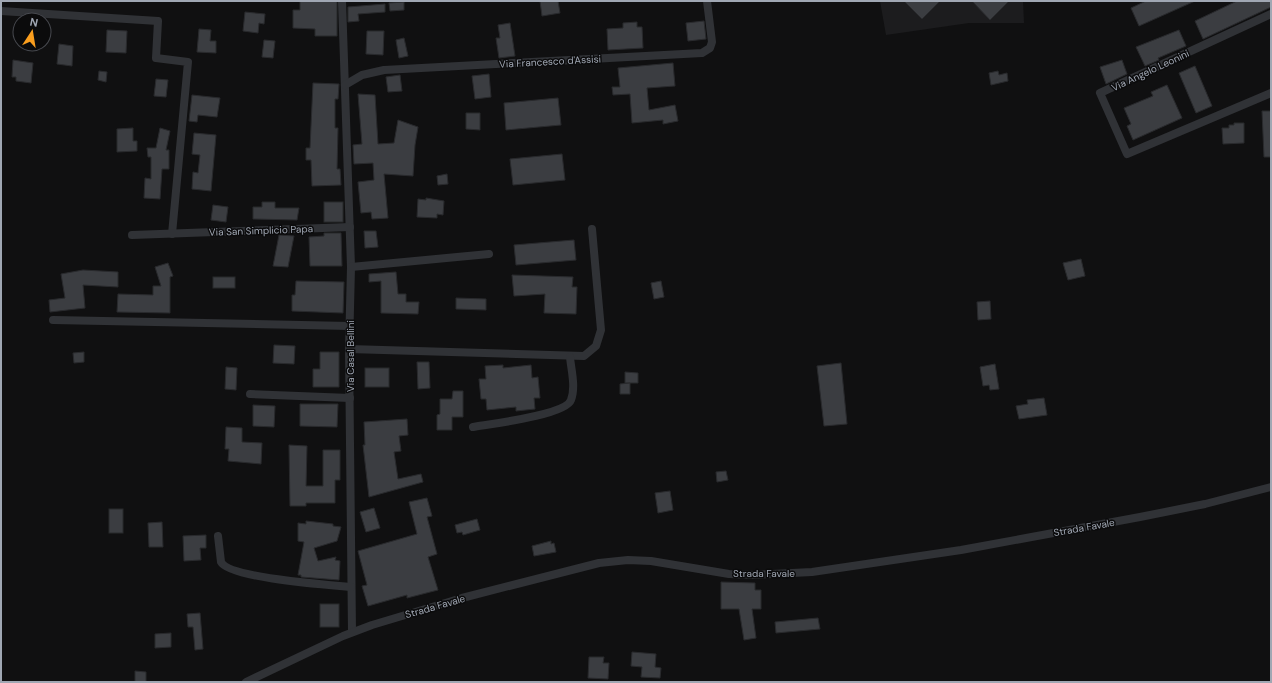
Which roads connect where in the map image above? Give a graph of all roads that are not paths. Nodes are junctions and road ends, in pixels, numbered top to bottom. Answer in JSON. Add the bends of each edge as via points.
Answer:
{"nodes":[{"id":1,"x":342,"y":1,"type":"edge"},
{"id":2,"x":707,"y":1,"type":"edge"},
{"id":3,"x":1,"y":11,"type":"edge"},
{"id":4,"x":1271,"y":14,"type":"edge"},
{"id":5,"x":344,"y":82,"type":"junction"},
{"id":6,"x":1271,"y":93,"type":"edge"},
{"id":7,"x":350,"y":227,"type":"junction"},
{"id":8,"x":592,"y":229,"type":"dead end"},
{"id":9,"x":172,"y":234,"type":"junction"},
{"id":10,"x":132,"y":235,"type":"dead end"},
{"id":11,"x":489,"y":254,"type":"dead end"},
{"id":12,"x":351,"y":267,"type":"junction"},
{"id":13,"x":53,"y":320,"type":"dead end"},
{"id":14,"x":350,"y":326,"type":"junction"},
{"id":15,"x":349,"y":349,"type":"junction"},
{"id":16,"x":570,"y":357,"type":"junction"},
{"id":17,"x":250,"y":394,"type":"dead end"},
{"id":18,"x":350,"y":398,"type":"junction"},
{"id":19,"x":473,"y":427,"type":"dead end"},
{"id":20,"x":1271,"y":487,"type":"edge"},
{"id":21,"x":218,"y":536,"type":"dead end"},
{"id":22,"x":351,"y":587,"type":"junction"},
{"id":23,"x":352,"y":632,"type":"junction"},
{"id":24,"x":246,"y":682,"type":"edge"}],
"edges":[{"from":1,"to":5,"type":"street","name":"Via Casal Bellini"},
{"from":2,"to":5,"type":"street","name":"Via Francesco d'Assisi","via":[[712,42],[710,48],[702,53],[384,70]]},
{"from":3,"to":9,"type":"street","via":[[158,21],[156,58],[188,62]]},
{"from":4,"to":6,"type":"street","name":"Via Angelo Leonini","via":[[1100,93],[1127,154]]},
{"from":5,"to":7,"type":"street","name":"Via Casal Bellini"},
{"from":7,"to":9,"type":"street","name":"Via San Simplicio Papa"},
{"from":7,"to":12,"type":"street","name":"Via Casal Bellini"},
{"from":8,"to":16,"type":"street","via":[[601,335],[596,346],[588,354]]},
{"from":9,"to":10,"type":"street","name":"Via San Simplicio Papa"},
{"from":11,"to":12,"type":"street"},
{"from":12,"to":14,"type":"street","name":"Via Casal Bellini"},
{"from":13,"to":14,"type":"street"},
{"from":14,"to":15,"type":"street","name":"Via Casal Bellini"},
{"from":15,"to":16,"type":"street"},
{"from":15,"to":18,"type":"street","name":"Via Casal Bellini"},
{"from":16,"to":19,"type":"street","via":[[572,393],[571,401],[567,405],[544,414]]},
{"from":17,"to":18,"type":"street"},
{"from":18,"to":22,"type":"street","name":"Via Casal Bellini"},
{"from":20,"to":23,"type":"street","name":"Strada Favale","via":[[1146,516],[961,550],[812,572],[742,575],[660,562],[605,562],[462,598]]},
{"from":21,"to":22,"type":"street","via":[[221,562],[229,569],[256,576]]},
{"from":22,"to":23,"type":"street","name":"Via Casal Bellini"},
{"from":23,"to":24,"type":"street","name":"Strada Favale"}]}
